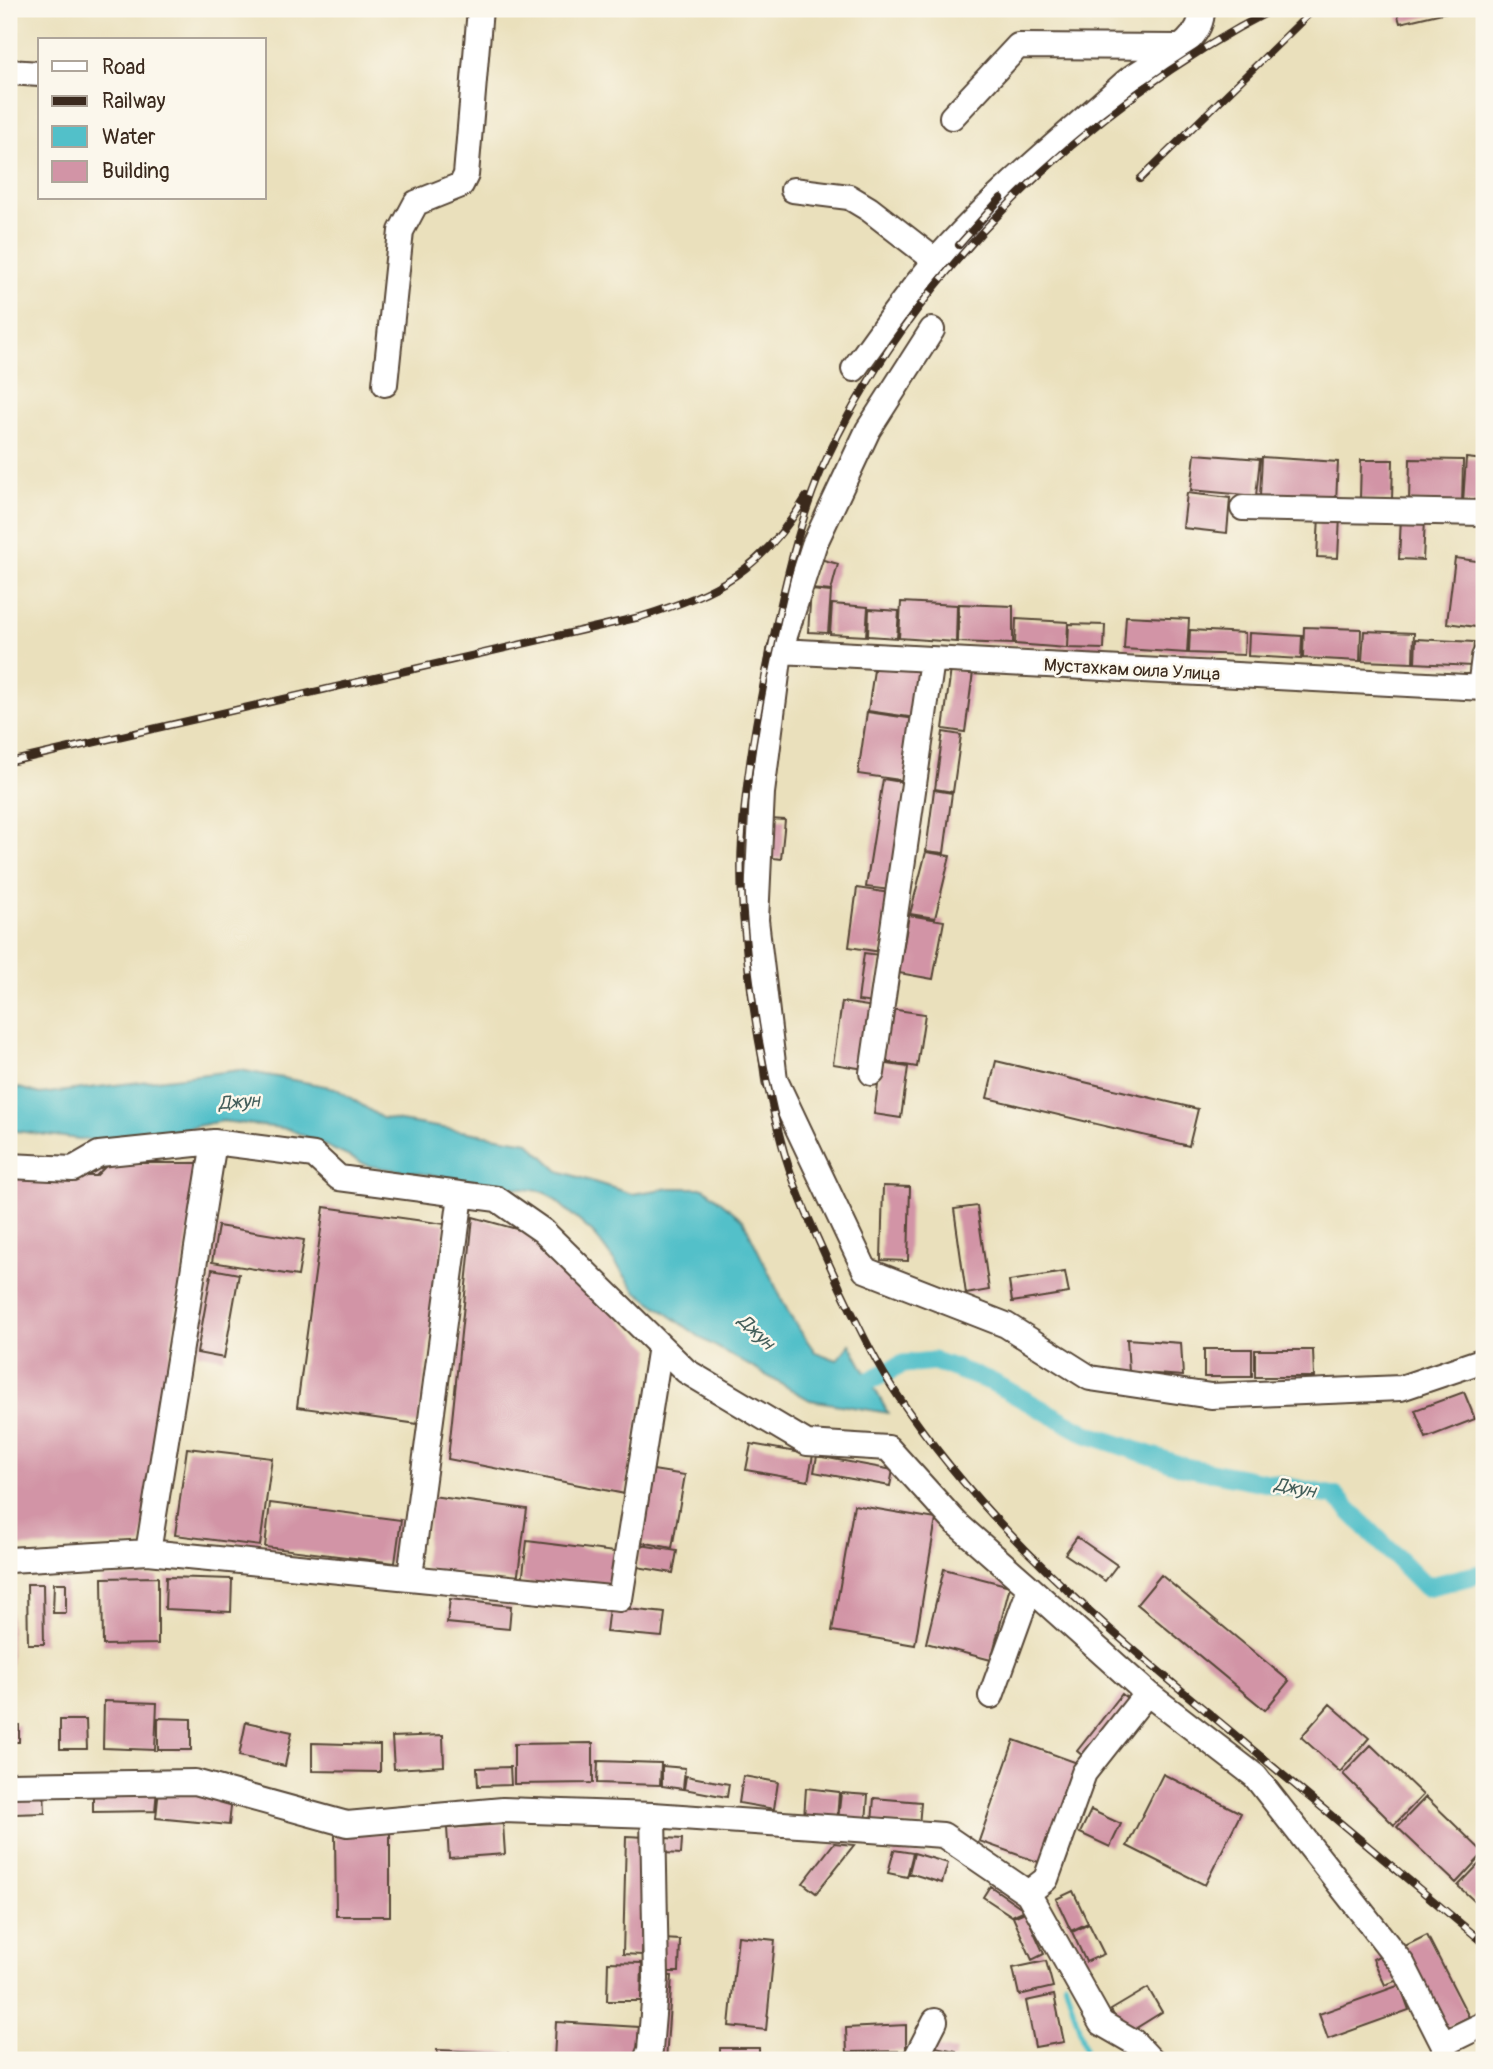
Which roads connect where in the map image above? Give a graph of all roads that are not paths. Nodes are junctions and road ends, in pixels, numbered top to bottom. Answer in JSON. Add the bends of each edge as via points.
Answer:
{"nodes":[{"id":1,"x":480,"y":9,"type":"edge"},
{"id":2,"x":1202,"y":9,"type":"edge"},
{"id":3,"x":1179,"y":47,"type":"junction"},
{"id":4,"x":9,"y":72,"type":"edge"},
{"id":5,"x":38,"y":74,"type":"edge"},
{"id":6,"x":952,"y":117,"type":"dead end"},
{"id":7,"x":793,"y":190,"type":"dead end"},
{"id":8,"x":936,"y":261,"type":"junction"},
{"id":9,"x":932,"y":330,"type":"dead end"},
{"id":10,"x":854,"y":369,"type":"dead end"},
{"id":11,"x":385,"y":384,"type":"dead end"},
{"id":12,"x":1243,"y":508,"type":"dead end"},
{"id":13,"x":1484,"y":513,"type":"edge"},
{"id":14,"x":780,"y":651,"type":"junction"},
{"id":15,"x":1484,"y":657,"type":"edge"},
{"id":16,"x":932,"y":660,"type":"junction"},
{"id":17,"x":1482,"y":688,"type":"edge"},
{"id":18,"x":872,"y":1073,"type":"dead end"},
{"id":19,"x":214,"y":1142,"type":"junction"},
{"id":20,"x":9,"y":1167,"type":"edge"},
{"id":21,"x":461,"y":1195,"type":"junction"},
{"id":22,"x":660,"y":1346,"type":"junction"},
{"id":23,"x":1484,"y":1360,"type":"edge"},
{"id":24,"x":148,"y":1552,"type":"junction"},
{"id":25,"x":9,"y":1560,"type":"edge"},
{"id":26,"x":410,"y":1576,"type":"junction"},
{"id":27,"x":1030,"y":1588,"type":"junction"},
{"id":28,"x":1147,"y":1693,"type":"junction"},
{"id":29,"x":991,"y":1696,"type":"dead end"},
{"id":30,"x":9,"y":1784,"type":"edge"},
{"id":31,"x":653,"y":1815,"type":"junction"},
{"id":32,"x":1028,"y":1894,"type":"junction"},
{"id":33,"x":935,"y":2021,"type":"dead end"},
{"id":34,"x":1484,"y":2024,"type":"edge"},
{"id":35,"x":1445,"y":2052,"type":"edge"},
{"id":36,"x":646,"y":2060,"type":"edge"},
{"id":37,"x":915,"y":2060,"type":"edge"},
{"id":38,"x":1150,"y":2060,"type":"edge"}],
"edges":[{"from":1,"to":11,"type":"street","via":[[466,175],[461,185],[416,203],[401,231]]},
{"from":2,"to":3,"type":"street","via":[[1203,22],[1194,37]]},
{"from":3,"to":6,"type":"street","via":[[1018,46]]},
{"from":3,"to":8,"type":"street","via":[[1135,74],[1001,193]]},
{"from":4,"to":5,"type":"street"},
{"from":7,"to":8,"type":"street","via":[[849,197]]},
{"from":8,"to":10,"type":"street"},
{"from":9,"to":14,"type":"street","via":[[868,430],[814,545]]},
{"from":12,"to":13,"type":"street"},
{"from":14,"to":16,"type":"street","name":"Мустахкам оила Улица"},
{"from":14,"to":23,"type":"street","via":[[762,793],[756,920],[775,1080],[865,1270],[1006,1325],[1090,1378],[1211,1396],[1401,1388]]},
{"from":15,"to":17,"type":"street"},
{"from":16,"to":17,"type":"street","name":"Мустахкам оила Улица"},
{"from":16,"to":18,"type":"street"},
{"from":19,"to":20,"type":"street","via":[[99,1154],[73,1169]]},
{"from":19,"to":21,"type":"street","via":[[314,1155],[340,1178]]},
{"from":19,"to":24,"type":"street"},
{"from":21,"to":22,"type":"street","via":[[498,1199],[543,1231]]},
{"from":21,"to":26,"type":"street"},
{"from":22,"to":26,"type":"street","via":[[620,1599]]},
{"from":22,"to":27,"type":"street","via":[[686,1371],[807,1443],[888,1448],[956,1523]]},
{"from":24,"to":25,"type":"street"},
{"from":24,"to":26,"type":"street"},
{"from":27,"to":28,"type":"street"},
{"from":27,"to":29,"type":"street"},
{"from":28,"to":32,"type":"street","via":[[1084,1773],[1046,1879]]},
{"from":28,"to":35,"type":"street","via":[[1255,1776],[1403,1965]]},
{"from":30,"to":31,"type":"street","via":[[195,1782],[347,1824],[503,1810]]},
{"from":31,"to":32,"type":"street","via":[[943,1835]]},
{"from":31,"to":36,"type":"street","via":[[656,1979]]},
{"from":32,"to":38,"type":"street","via":[[1101,2023],[1133,2042]]},
{"from":33,"to":37,"type":"street"},
{"from":34,"to":35,"type":"street"}]}
